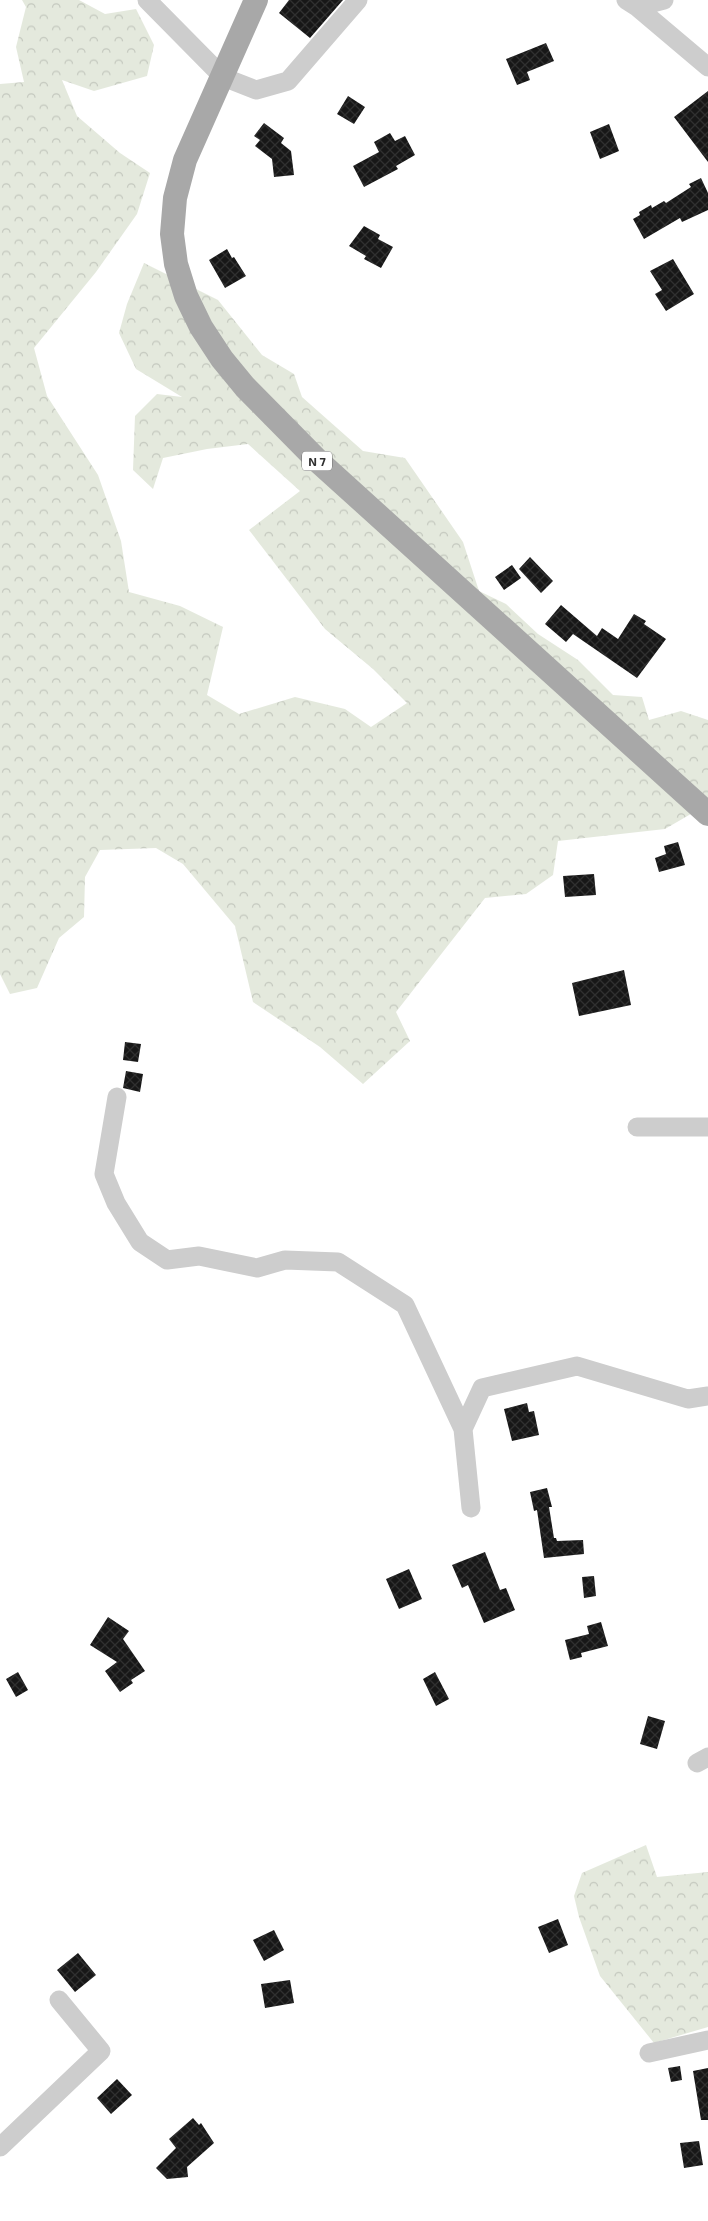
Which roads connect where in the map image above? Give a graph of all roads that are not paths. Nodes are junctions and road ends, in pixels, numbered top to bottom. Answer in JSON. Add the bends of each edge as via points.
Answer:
{"nodes":[{"id":1,"x":147,"y":0,"type":"edge"},
{"id":2,"x":256,"y":0,"type":"edge"},
{"id":3,"x":358,"y":0,"type":"edge"},
{"id":4,"x":664,"y":0,"type":"edge"},
{"id":5,"x":632,"y":3,"type":"edge"},
{"id":6,"x":708,"y":67,"type":"edge"},
{"id":7,"x":223,"y":77,"type":"junction"},
{"id":8,"x":708,"y":814,"type":"edge"},
{"id":9,"x":117,"y":1097,"type":"dead end"},
{"id":10,"x":708,"y":1127,"type":"edge"},
{"id":11,"x":637,"y":1128,"type":"dead end"},
{"id":12,"x":708,"y":1396,"type":"edge"},
{"id":13,"x":463,"y":1429,"type":"junction"},
{"id":14,"x":471,"y":1508,"type":"dead end"},
{"id":15,"x":59,"y":2000,"type":"dead end"},
{"id":16,"x":708,"y":2040,"type":"edge"},
{"id":17,"x":649,"y":2053,"type":"dead end"},
{"id":18,"x":0,"y":2147,"type":"edge"}],
"edges":[{"from":1,"to":7,"type":"street"},
{"from":2,"to":7,"type":"main road","number":"N 7"},
{"from":3,"to":7,"type":"street","via":[[288,81],[256,90]]},
{"from":4,"to":5,"type":"street"},
{"from":5,"to":6,"type":"street"},
{"from":7,"to":8,"type":"main road","number":"N 7","via":[[185,160],[175,198],[172,234],[176,264],[186,296],[206,335],[245,387],[319,462]]},
{"from":9,"to":13,"type":"street","via":[[104,1174],[116,1203],[140,1242],[167,1260],[199,1256],[257,1268],[285,1260],[338,1262],[405,1305]]},
{"from":10,"to":11,"type":"street"},
{"from":12,"to":13,"type":"street","via":[[688,1398],[577,1366],[482,1388]]},
{"from":13,"to":14,"type":"street"},
{"from":15,"to":18,"type":"street","via":[[101,2051]]},
{"from":16,"to":17,"type":"street"}]}
